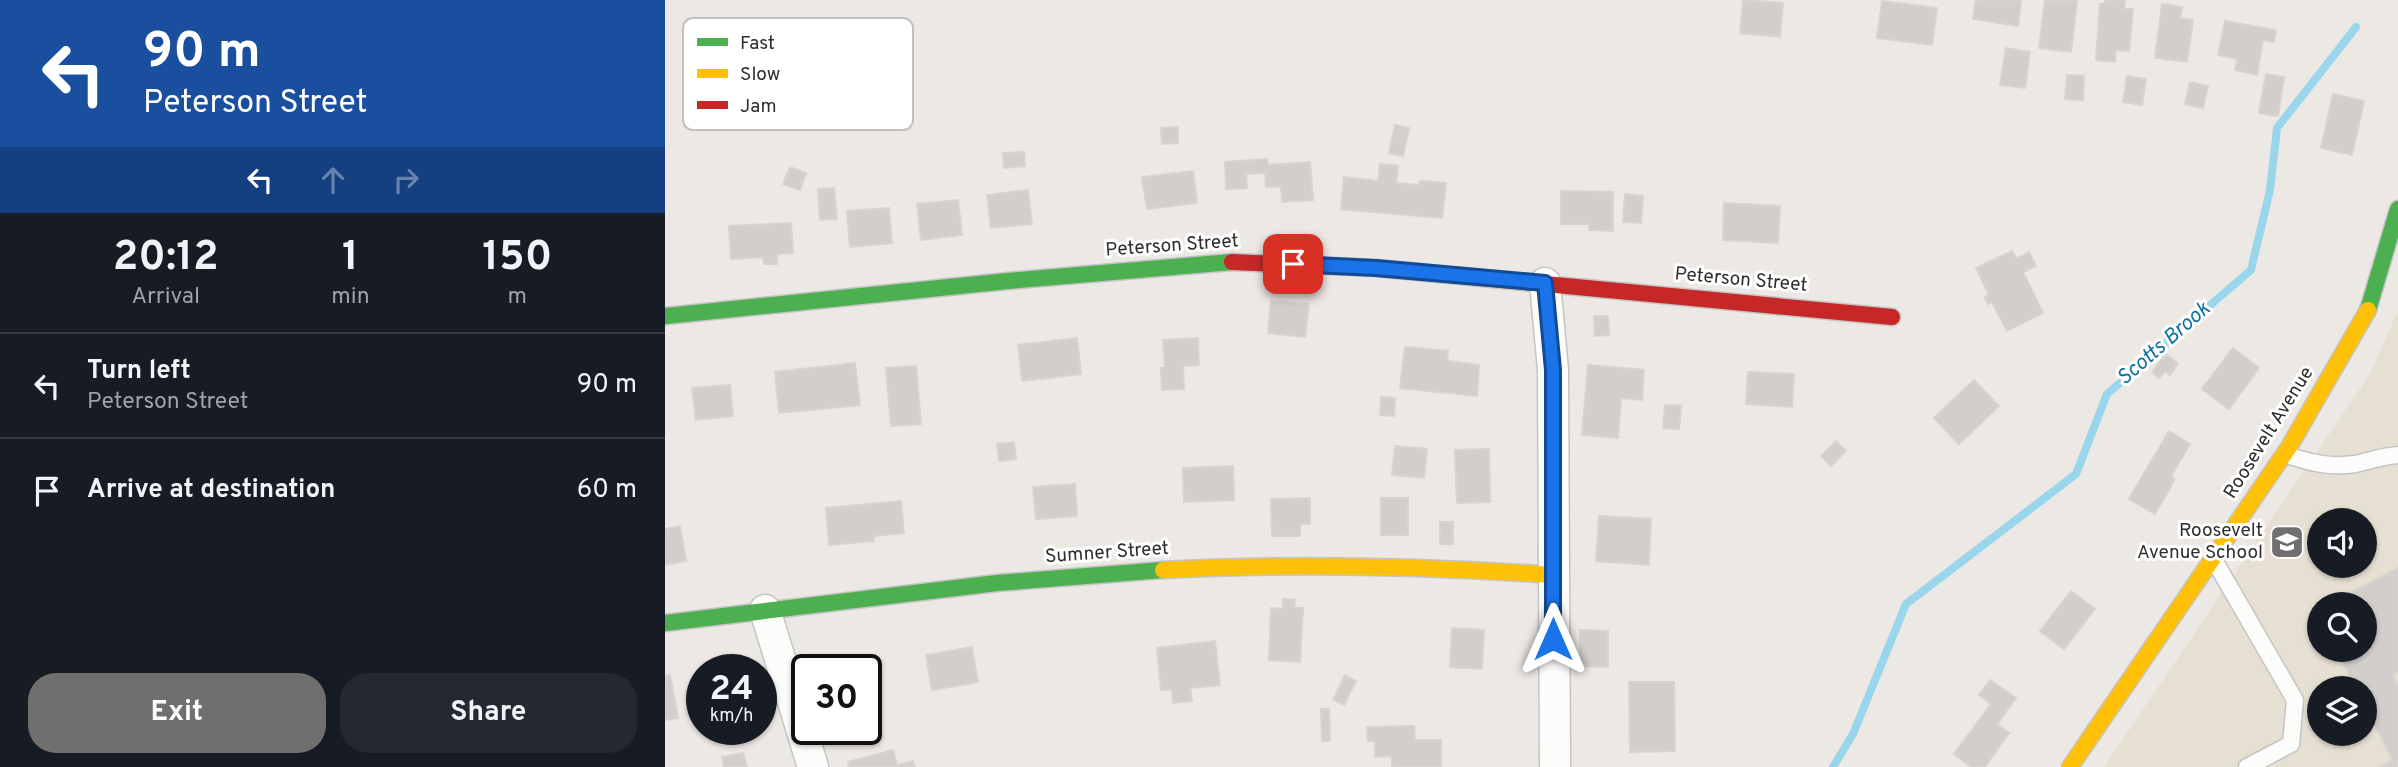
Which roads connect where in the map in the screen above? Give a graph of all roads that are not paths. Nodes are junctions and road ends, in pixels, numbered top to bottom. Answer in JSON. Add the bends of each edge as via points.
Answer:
{"nodes":[{"id":1,"x":2398,"y":209,"type":"edge"},
{"id":2,"x":1545,"y":283,"type":"junction"},
{"id":3,"x":665,"y":316,"type":"edge"},
{"id":4,"x":1892,"y":317,"type":"dead end"},
{"id":5,"x":2284,"y":454,"type":"junction"},
{"id":6,"x":2398,"y":455,"type":"edge"},
{"id":7,"x":2213,"y":559,"type":"junction"},
{"id":8,"x":1553,"y":575,"type":"junction"},
{"id":9,"x":765,"y":610,"type":"junction"},
{"id":10,"x":665,"y":623,"type":"edge"},
{"id":11,"x":813,"y":767,"type":"edge"},
{"id":12,"x":1555,"y":767,"type":"edge"},
{"id":13,"x":2070,"y":767,"type":"edge"},
{"id":14,"x":2247,"y":767,"type":"edge"}],
"edges":[{"from":1,"to":5,"type":"street","name":"Roosevelt Avenue","via":[[2367,315]]},
{"from":2,"to":3,"type":"street","name":"Peterson Street","via":[[1238,261]]},
{"from":2,"to":4,"type":"street","name":"Peterson Street"},
{"from":2,"to":8,"type":"street","via":[[1553,370]]},
{"from":5,"to":6,"type":"lane","via":[[2331,466]]},
{"from":5,"to":7,"type":"street","name":"Roosevelt Avenue"},
{"from":7,"to":13,"type":"street","name":"Roosevelt Avenue"},
{"from":7,"to":14,"type":"lane","via":[[2295,700],[2291,744]]},
{"from":8,"to":9,"type":"street","name":"Sumner Street","via":[[1323,563],[1129,570]]},
{"from":8,"to":12,"type":"street"},
{"from":9,"to":10,"type":"street","name":"Sumner Street"},
{"from":9,"to":11,"type":"street"}]}
